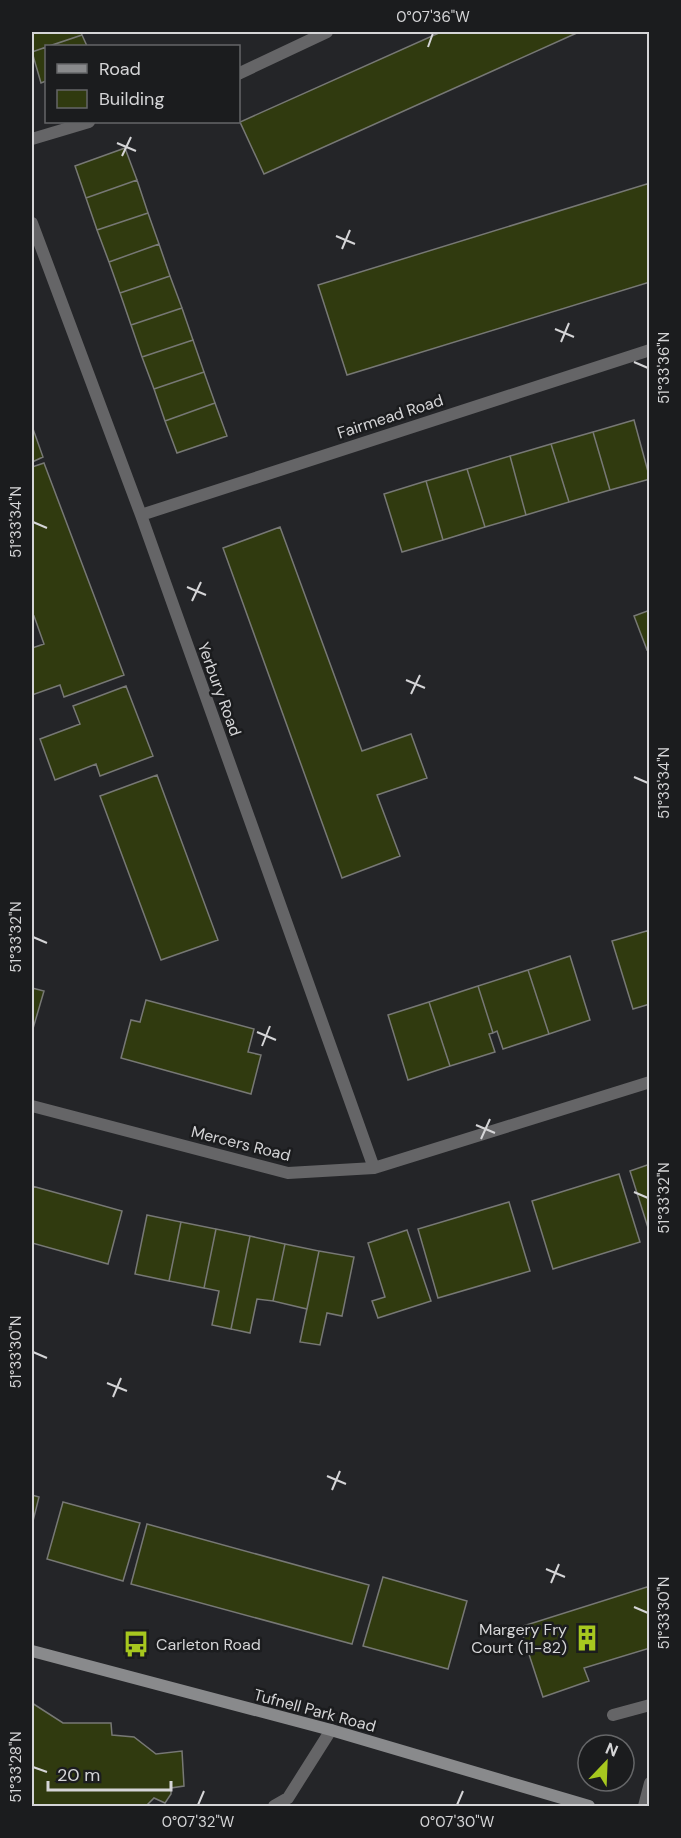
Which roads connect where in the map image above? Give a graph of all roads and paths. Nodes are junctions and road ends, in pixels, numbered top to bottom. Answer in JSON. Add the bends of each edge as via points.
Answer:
{"nodes":[{"id":1,"x":327,"y":32,"type":"edge"},
{"id":2,"x":240,"y":73,"type":"edge"},
{"id":3,"x":86,"y":123,"type":"edge"},
{"id":4,"x":32,"y":139,"type":"edge"},
{"id":5,"x":32,"y":223,"type":"edge"},
{"id":6,"x":650,"y":350,"type":"edge"},
{"id":7,"x":141,"y":515,"type":"junction"},
{"id":8,"x":650,"y":1082,"type":"edge"},
{"id":9,"x":32,"y":1107,"type":"edge"},
{"id":10,"x":374,"y":1168,"type":"junction"},
{"id":11,"x":32,"y":1651,"type":"edge"},
{"id":12,"x":650,"y":1705,"type":"edge"},
{"id":13,"x":613,"y":1715,"type":"dead end"},
{"id":14,"x":331,"y":1730,"type":"junction"},
{"id":15,"x":650,"y":1783,"type":"edge"},
{"id":16,"x":274,"y":1806,"type":"edge"},
{"id":17,"x":588,"y":1806,"type":"edge"},
{"id":18,"x":644,"y":1806,"type":"edge"}],
"edges":[{"from":1,"to":2,"type":"street"},
{"from":3,"to":4,"type":"street"},
{"from":5,"to":7,"type":"street","name":"Yerbury Road"},
{"from":6,"to":7,"type":"street","name":"Fairmead Road"},
{"from":7,"to":10,"type":"street","name":"Yerbury Road"},
{"from":8,"to":10,"type":"street","name":"Mercers Road"},
{"from":9,"to":10,"type":"street","name":"Mercers Road","via":[[288,1173]]},
{"from":11,"to":14,"type":"street","name":"Tufnell Park Road"},
{"from":12,"to":13,"type":"street"},
{"from":14,"to":16,"type":"street","via":[[288,1798]]},
{"from":14,"to":17,"type":"street","name":"Tufnell Park Road"},
{"from":15,"to":18,"type":"street"}]}
